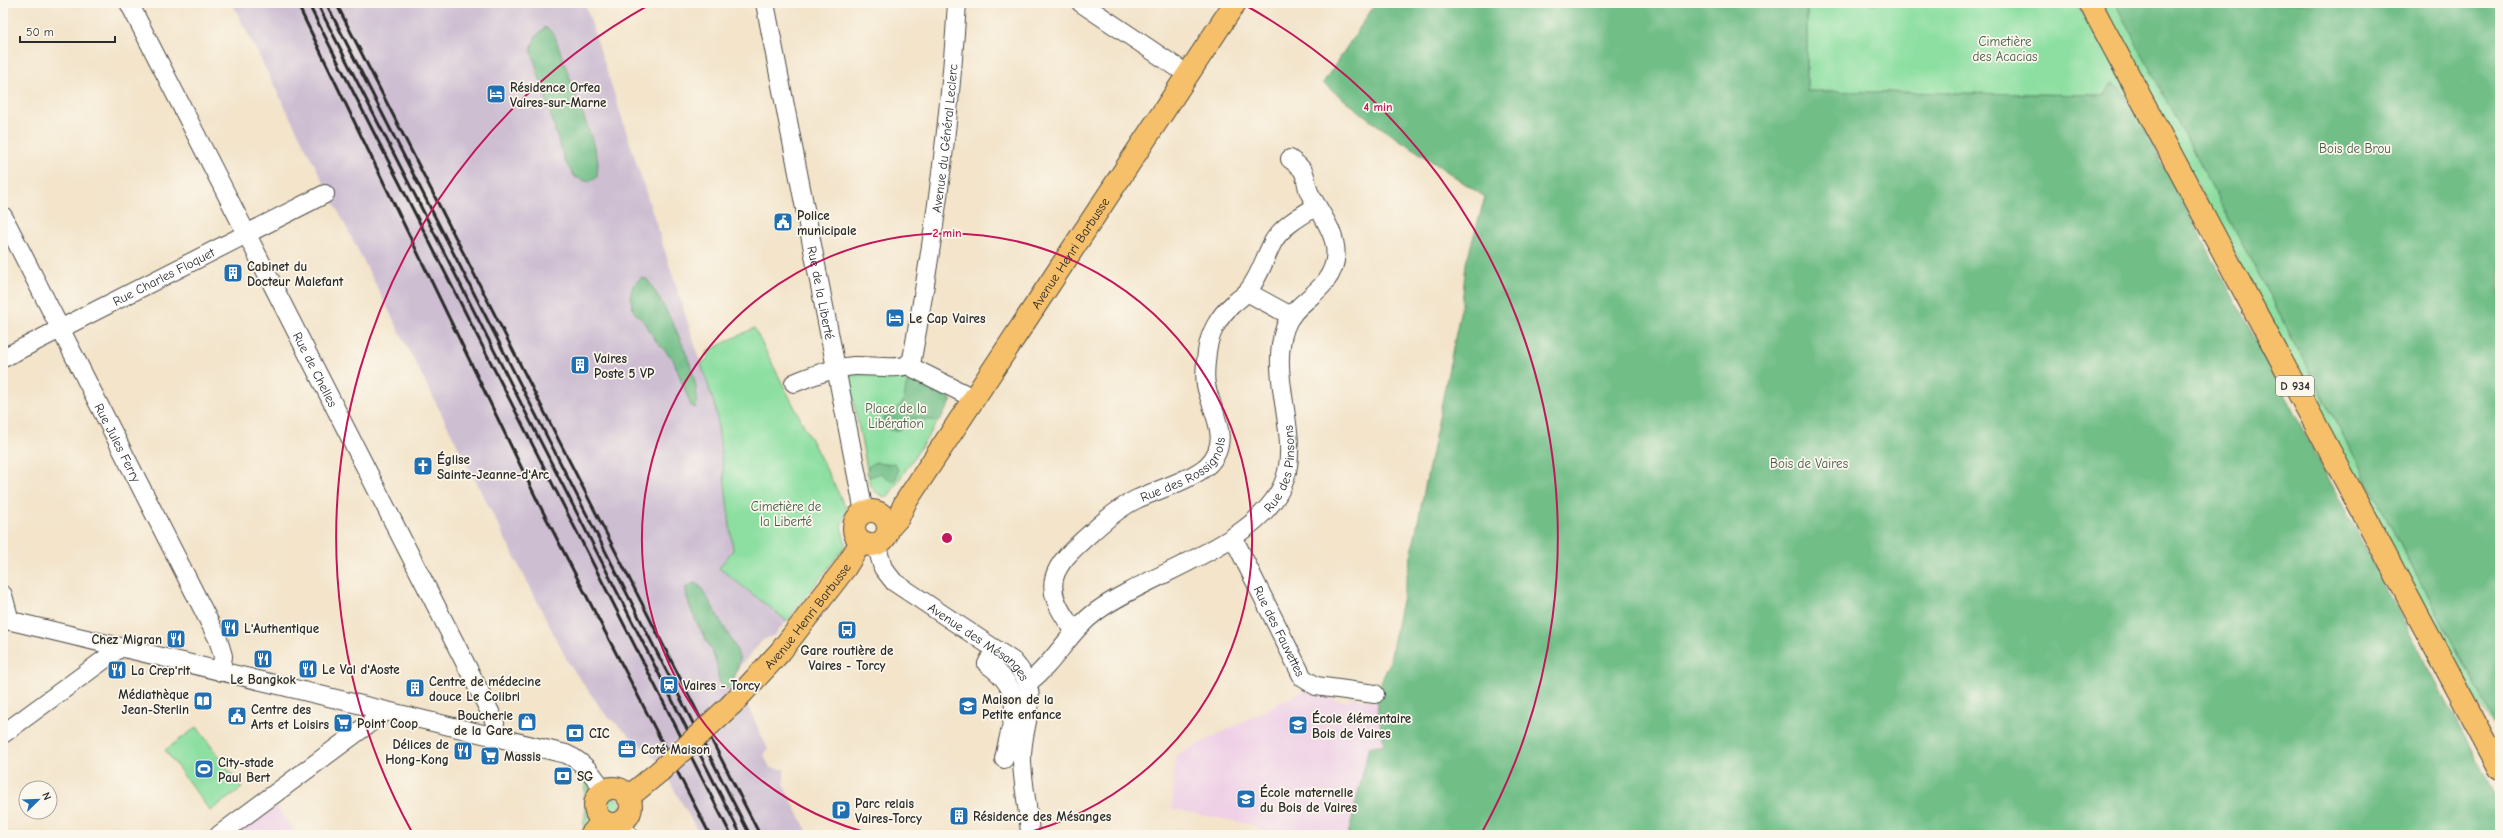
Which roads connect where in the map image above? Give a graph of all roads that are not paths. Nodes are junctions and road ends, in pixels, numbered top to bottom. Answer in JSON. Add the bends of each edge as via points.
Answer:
{"nodes":[{"id":1,"x":129,"y":3,"type":"edge"},
{"id":2,"x":765,"y":3,"type":"edge"},
{"id":3,"x":956,"y":3,"type":"edge"},
{"id":4,"x":1081,"y":3,"type":"edge"},
{"id":5,"x":1235,"y":3,"type":"edge"},
{"id":6,"x":2090,"y":3,"type":"edge"},
{"id":7,"x":1187,"y":74,"type":"junction"},
{"id":8,"x":1290,"y":159,"type":"dead end"},
{"id":9,"x":324,"y":194,"type":"dead end"},
{"id":10,"x":1317,"y":206,"type":"junction"},
{"id":11,"x":3,"y":216,"type":"edge"},
{"id":12,"x":247,"y":234,"type":"junction"},
{"id":13,"x":1247,"y":292,"type":"junction"},
{"id":14,"x":1290,"y":316,"type":"junction"},
{"id":15,"x":60,"y":329,"type":"junction"},
{"id":16,"x":3,"y":358,"type":"edge"},
{"id":17,"x":906,"y":365,"type":"junction"},
{"id":18,"x":837,"y":369,"type":"junction"},
{"id":19,"x":794,"y":383,"type":"dead end"},
{"id":20,"x":973,"y":398,"type":"junction"},
{"id":21,"x":874,"y":528,"type":"junction"},
{"id":22,"x":1233,"y":537,"type":"junction"},
{"id":23,"x":3,"y":595,"type":"edge"},
{"id":24,"x":7,"y":620,"type":"edge"},
{"id":25,"x":1074,"y":630,"type":"junction"},
{"id":26,"x":120,"y":648,"type":"junction"},
{"id":27,"x":991,"y":657,"type":"junction"},
{"id":28,"x":221,"y":672,"type":"junction"},
{"id":29,"x":1028,"y":683,"type":"junction"},
{"id":30,"x":1375,"y":694,"type":"dead end"},
{"id":31,"x":386,"y":712,"type":"junction"},
{"id":32,"x":3,"y":734,"type":"edge"},
{"id":33,"x":493,"y":737,"type":"junction"},
{"id":34,"x":1004,"y":759,"type":"dead end"},
{"id":35,"x":2500,"y":769,"type":"edge"},
{"id":36,"x":603,"y":790,"type":"junction"},
{"id":37,"x":627,"y":796,"type":"junction"},
{"id":38,"x":611,"y":828,"type":"edge"},
{"id":39,"x":219,"y":835,"type":"edge"},
{"id":40,"x":1030,"y":835,"type":"edge"}],
"edges":[{"from":1,"to":12,"type":"street","name":"Rue de Chelles"},
{"from":2,"to":18,"type":"street","name":"Rue de la Liberté"},
{"from":3,"to":17,"type":"street","name":"Avenue du Général Leclerc","via":[[947,136],[938,210],[912,359]]},
{"from":4,"to":7,"type":"street"},
{"from":5,"to":7,"type":"main road","name":"Avenue Henri Barbusse"},
{"from":6,"to":35,"type":"main road","number":"D 934"},
{"from":7,"to":20,"type":"main road","name":"Avenue Henri Barbusse"},
{"from":8,"to":10,"type":"street","name":"Rue des Pinsons","via":[[1303,170],[1308,191]]},
{"from":9,"to":12,"type":"street","name":"Rue Charles Floquet"},
{"from":10,"to":13,"type":"street","name":"Rue des Rossignols","via":[[1287,227],[1274,241],[1257,279]]},
{"from":10,"to":14,"type":"street","name":"Rue des Pinsons","via":[[1333,235],[1333,262],[1325,282]]},
{"from":11,"to":15,"type":"street","name":"Rue Jules Ferry"},
{"from":12,"to":15,"type":"street","name":"Rue Charles Floquet"},
{"from":12,"to":33,"type":"street","name":"Rue de Chelles","via":[[486,702],[495,722]]},
{"from":13,"to":14,"type":"street"},
{"from":13,"to":25,"type":"street","name":"Rue des Rossignols","via":[[1221,317],[1214,328],[1207,351],[1206,384],[1220,432],[1216,454],[1208,465],[1135,500],[1112,514],[1065,556],[1055,575],[1055,599],[1059,611]]},
{"from":14,"to":22,"type":"street","name":"Rue des Pinsons","via":[[1284,328],[1279,357],[1288,444],[1285,478],[1265,511]]},
{"from":15,"to":16,"type":"street","name":"Rue Charles Floquet"},
{"from":15,"to":28,"type":"street","name":"Rue Jules Ferry","via":[[218,638],[223,656]]},
{"from":17,"to":18,"type":"street","via":[[866,365]]},
{"from":17,"to":20,"type":"street"},
{"from":18,"to":19,"type":"street"},
{"from":18,"to":21,"type":"street","name":"Rue de la Liberté"},
{"from":20,"to":21,"type":"main road","name":"Avenue Henri Barbusse","via":[[905,503]]},
{"from":21,"to":27,"type":"street","name":"Avenue des Mésanges","via":[[883,568],[894,582]]},
{"from":21,"to":37,"type":"main road","name":"Avenue Henri Barbusse","bridge":true,"via":[[780,652],[732,704],[660,771]]},
{"from":22,"to":25,"type":"street","name":"Rue des Pinsons","via":[[1118,597]]},
{"from":22,"to":30,"type":"street","name":"Rue des Fauvettes","via":[[1303,678],[1316,686]]},
{"from":23,"to":24,"type":"street"},
{"from":24,"to":26,"type":"street"},
{"from":25,"to":29,"type":"street","name":"Rue des Pinsons","via":[[1043,672]]},
{"from":26,"to":28,"type":"street"},
{"from":26,"to":32,"type":"street"},
{"from":27,"to":29,"type":"street","name":"Avenue des Mésanges","via":[[1013,661]]},
{"from":27,"to":34,"type":"street","name":"Avenue des Mésanges","via":[[1008,681],[1015,700]]},
{"from":28,"to":31,"type":"street"},
{"from":29,"to":40,"type":"street","name":"Avenue des Mésanges","via":[[1031,704],[1022,760]]},
{"from":31,"to":33,"type":"street"},
{"from":31,"to":39,"type":"street"},
{"from":33,"to":36,"type":"street","via":[[576,758],[594,775]]},
{"from":36,"to":37,"type":"main road","via":[[617,788]]},
{"from":36,"to":38,"type":"main road","via":[[597,796],[595,807]]},
{"from":37,"to":38,"type":"main road","via":[[630,809]]}]}
